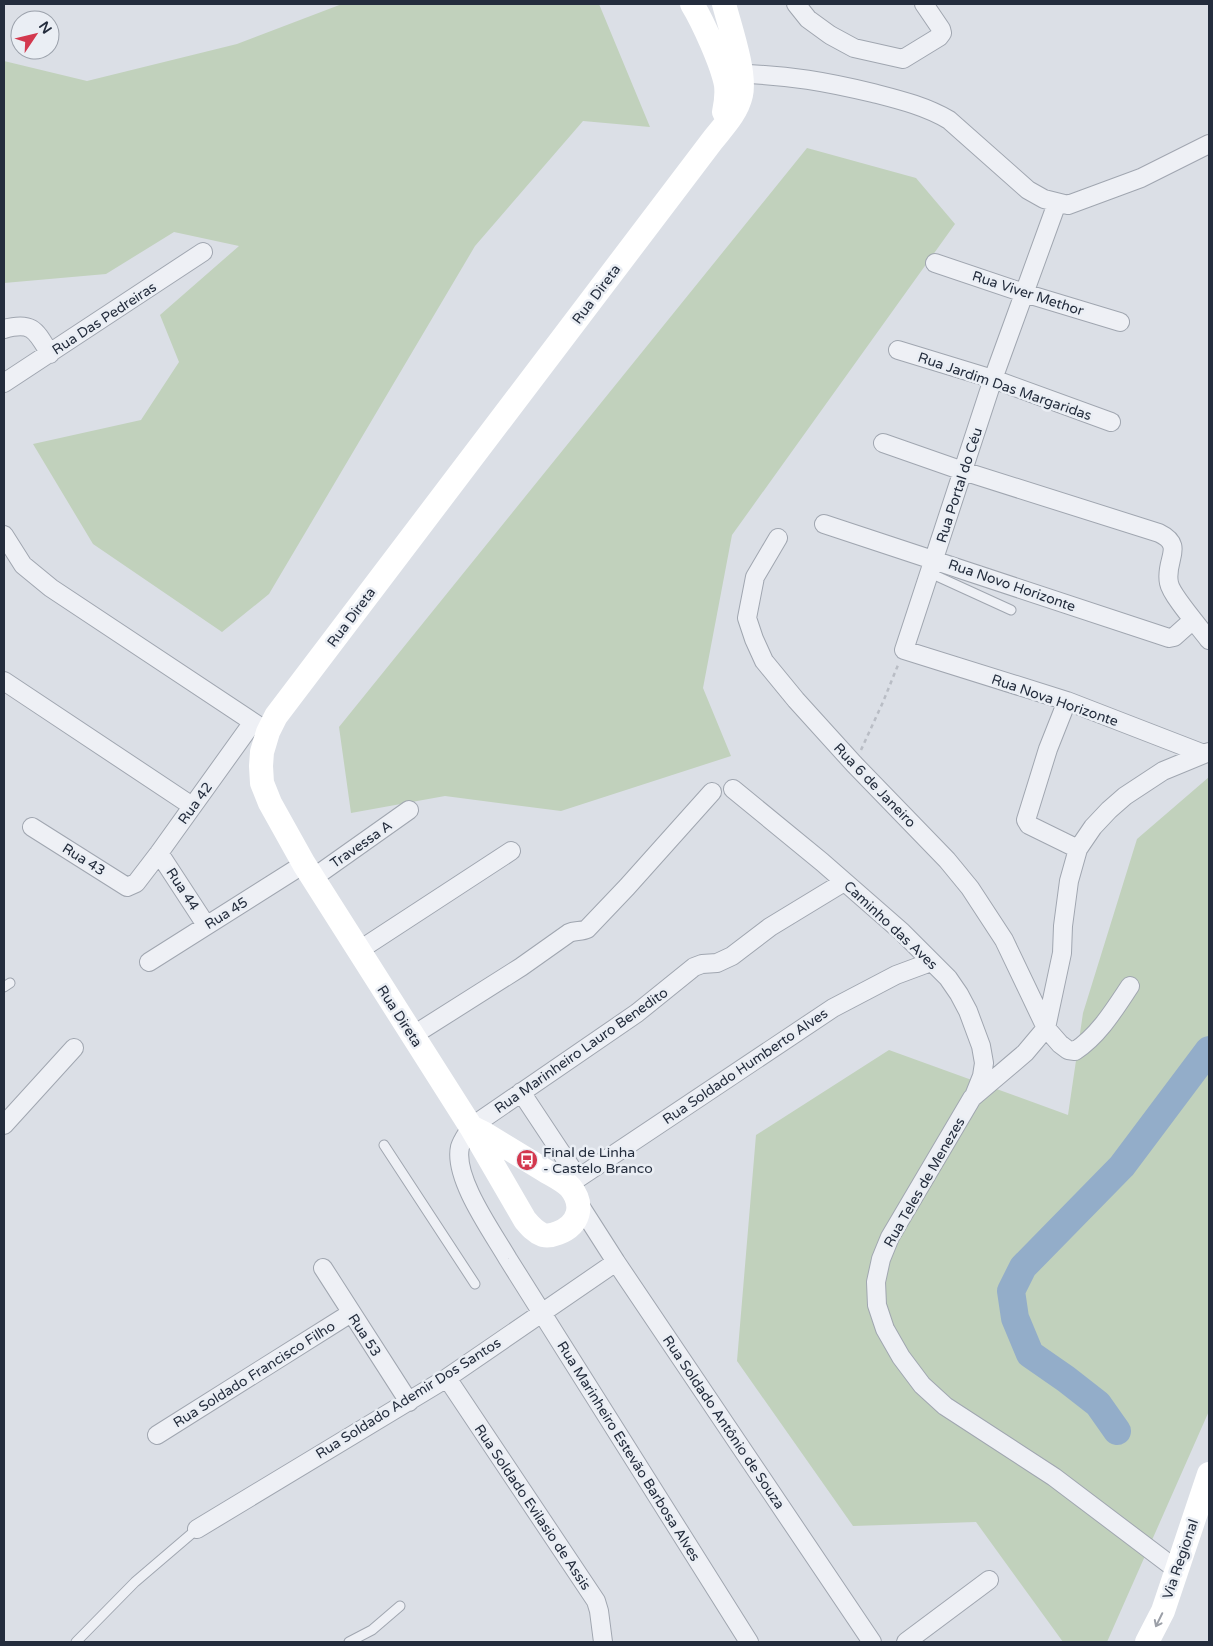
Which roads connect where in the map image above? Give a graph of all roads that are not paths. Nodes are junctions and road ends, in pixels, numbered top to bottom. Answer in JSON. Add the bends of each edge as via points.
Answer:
{"nodes":[{"id":1,"x":692,"y":4,"type":"edge"},
{"id":2,"x":724,"y":4,"type":"edge"},
{"id":3,"x":796,"y":4,"type":"edge"},
{"id":4,"x":924,"y":4,"type":"edge"},
{"id":5,"x":724,"y":48,"type":"junction"},
{"id":6,"x":741,"y":74,"type":"junction"},
{"id":7,"x":712,"y":141,"type":"junction"},
{"id":8,"x":1209,"y":144,"type":"edge"},
{"id":9,"x":1057,"y":203,"type":"junction"},
{"id":10,"x":203,"y":252,"type":"dead end"},
{"id":11,"x":935,"y":263,"type":"dead end"},
{"id":12,"x":1024,"y":293,"type":"junction"},
{"id":13,"x":1120,"y":322,"type":"dead end"},
{"id":14,"x":4,"y":329,"type":"edge"},
{"id":15,"x":898,"y":350,"type":"dead end"},
{"id":16,"x":50,"y":354,"type":"junction"},
{"id":17,"x":994,"y":379,"type":"junction"},
{"id":18,"x":4,"y":383,"type":"edge"},
{"id":19,"x":1111,"y":422,"type":"dead end"},
{"id":20,"x":883,"y":443,"type":"dead end"},
{"id":21,"x":962,"y":471,"type":"junction"},
{"id":22,"x":824,"y":524,"type":"dead end"},
{"id":23,"x":4,"y":535,"type":"edge"},
{"id":24,"x":778,"y":538,"type":"dead end"},
{"id":25,"x":932,"y":566,"type":"junction"},
{"id":26,"x":1011,"y":610,"type":"dead end"},
{"id":27,"x":1193,"y":620,"type":"junction"},
{"id":28,"x":1209,"y":640,"type":"edge"},
{"id":29,"x":904,"y":650,"type":"joint"},
{"id":30,"x":4,"y":681,"type":"edge"},
{"id":31,"x":1066,"y":701,"type":"junction"},
{"id":32,"x":261,"y":727,"type":"junction"},
{"id":33,"x":1207,"y":753,"type":"edge"},
{"id":34,"x":733,"y":789,"type":"dead end"},
{"id":35,"x":712,"y":792,"type":"dead end"},
{"id":36,"x":192,"y":806,"type":"junction"},
{"id":37,"x":409,"y":810,"type":"dead end"},
{"id":38,"x":32,"y":827,"type":"dead end"},
{"id":39,"x":1078,"y":849,"type":"junction"},
{"id":40,"x":511,"y":851,"type":"dead end"},
{"id":41,"x":159,"y":853,"type":"junction"},
{"id":42,"x":308,"y":871,"type":"junction"},
{"id":43,"x":844,"y":882,"type":"junction"},
{"id":44,"x":136,"y":883,"type":"joint"},
{"id":45,"x":206,"y":925,"type":"junction"},
{"id":46,"x":358,"y":951,"type":"junction"},
{"id":47,"x":149,"y":962,"type":"dead end"},
{"id":48,"x":931,"y":962,"type":"junction"},
{"id":49,"x":1130,"y":986,"type":"dead end"},
{"id":50,"x":1046,"y":1028,"type":"junction"},
{"id":51,"x":412,"y":1036,"type":"junction"},
{"id":52,"x":74,"y":1048,"type":"dead end"},
{"id":53,"x":521,"y":1092,"type":"junction"},
{"id":54,"x":972,"y":1098,"type":"junction"},
{"id":55,"x":4,"y":1125,"type":"edge"},
{"id":56,"x":471,"y":1127,"type":"junction"},
{"id":57,"x":384,"y":1145,"type":"dead end"},
{"id":58,"x":574,"y":1188,"type":"junction"},
{"id":59,"x":616,"y":1262,"type":"junction"},
{"id":60,"x":323,"y":1268,"type":"dead end"},
{"id":61,"x":475,"y":1284,"type":"dead end"},
{"id":62,"x":541,"y":1312,"type":"junction"},
{"id":63,"x":351,"y":1313,"type":"junction"},
{"id":64,"x":447,"y":1378,"type":"junction"},
{"id":65,"x":409,"y":1402,"type":"junction"},
{"id":66,"x":156,"y":1435,"type":"dead end"},
{"id":67,"x":1209,"y":1474,"type":"edge"},
{"id":68,"x":196,"y":1529,"type":"joint"},
{"id":69,"x":1177,"y":1570,"type":"junction"},
{"id":70,"x":989,"y":1580,"type":"dead end"},
{"id":71,"x":400,"y":1606,"type":"dead end"},
{"id":72,"x":76,"y":1642,"type":"edge"},
{"id":73,"x":349,"y":1642,"type":"edge"},
{"id":74,"x":603,"y":1642,"type":"edge"},
{"id":75,"x":749,"y":1642,"type":"edge"},
{"id":76,"x":872,"y":1642,"type":"edge"},
{"id":77,"x":906,"y":1642,"type":"edge"},
{"id":78,"x":1147,"y":1642,"type":"edge"}],
"edges":[{"from":1,"to":5,"type":"street","name":"Rua Direta"},
{"from":2,"to":5,"type":"street","name":"Rua Direta"},
{"from":3,"to":4,"type":"street","via":[[808,19],[854,48],[903,59],[942,33]]},
{"from":5,"to":6,"type":"street","name":"Rua Direta"},
{"from":5,"to":7,"type":"street","name":"Rua Direta","via":[[727,100]]},
{"from":6,"to":7,"type":"street","name":"Rua Direta","via":[[741,94],[736,108]]},
{"from":6,"to":9,"type":"street","via":[[778,75],[825,82],[910,102],[935,112],[949,120],[1028,190]]},
{"from":7,"to":32,"type":"street","name":"Rua Direta","via":[[276,716]]},
{"from":8,"to":9,"type":"street","via":[[1141,178],[1088,199],[1068,205]]},
{"from":9,"to":12,"type":"street","name":"Rua Portal do Céu"},
{"from":10,"to":16,"type":"street","name":"Rua Das Pedreiras"},
{"from":11,"to":12,"type":"street","name":"Rua Viver Methor"},
{"from":12,"to":13,"type":"street","name":"Rua Viver Methor"},
{"from":12,"to":17,"type":"street","name":"Rua Portal do Céu"},
{"from":14,"to":16,"type":"street","via":[[27,326],[35,331]]},
{"from":15,"to":17,"type":"street","name":"Rua Jardim Das Margaridas"},
{"from":16,"to":18,"type":"street","name":"Rua Das Pedreiras"},
{"from":17,"to":19,"type":"street","name":"Rua Jardim Das Margaridas"},
{"from":17,"to":21,"type":"street","name":"Rua Portal do Céu"},
{"from":20,"to":21,"type":"street"},
{"from":21,"to":25,"type":"street","name":"Rua Portal do Céu"},
{"from":21,"to":27,"type":"street","via":[[1167,537],[1173,549],[1167,573],[1170,586]]},
{"from":22,"to":25,"type":"street","name":"Rua Novo Horizonte"},
{"from":23,"to":32,"type":"street","via":[[23,565],[51,588]]},
{"from":24,"to":50,"type":"street","name":"Rua 6 de Janeiro","via":[[755,577],[747,618],[764,661],[854,764],[970,888],[1004,940]]},
{"from":25,"to":26,"type":"lane"},
{"from":25,"to":27,"type":"street","name":"Rua Novo Horizonte","via":[[1169,638]]},
{"from":25,"to":29,"type":"street","name":"Rua Portal do Céu"},
{"from":27,"to":28,"type":"street"},
{"from":29,"to":31,"type":"street","name":"Rua Nova Horizonte"},
{"from":30,"to":36,"type":"street"},
{"from":31,"to":33,"type":"street","name":"Rua Nova Horizonte"},
{"from":31,"to":39,"type":"street","via":[[1026,820],[1029,825]]},
{"from":32,"to":36,"type":"street","name":"Rua 42"},
{"from":32,"to":42,"type":"street","name":"Rua Direta","via":[[262,783]]},
{"from":33,"to":39,"type":"street","name":"Rua Teles de Menezes","via":[[1163,771],[1125,796],[1108,810]]},
{"from":34,"to":43,"type":"street","name":"Caminho das Aves"},
{"from":35,"to":51,"type":"street","via":[[587,929],[568,933]]},
{"from":36,"to":41,"type":"street","name":"Rua 42"},
{"from":37,"to":42,"type":"street","name":"Travessa A"},
{"from":38,"to":44,"type":"street","name":"Rua 43","via":[[127,887]]},
{"from":39,"to":50,"type":"street","name":"Rua Teles de Menezes","via":[[1069,881],[1062,926],[1062,953]]},
{"from":40,"to":46,"type":"street"},
{"from":41,"to":44,"type":"street","name":"Rua 42"},
{"from":41,"to":45,"type":"street","name":"Rua 44"},
{"from":42,"to":45,"type":"street","name":"Rua 45"},
{"from":42,"to":46,"type":"street","name":"Rua Direta"},
{"from":43,"to":48,"type":"street","name":"Caminho das Aves"},
{"from":43,"to":53,"type":"street","name":"Rua Marinheiro Lauro Benedito","via":[[776,923],[732,956],[717,963],[694,967],[637,1013]]},
{"from":45,"to":47,"type":"street","name":"Rua 45"},
{"from":46,"to":51,"type":"street","name":"Rua Direta"},
{"from":48,"to":54,"type":"street","name":"Caminho das Aves","via":[[959,994],[982,1046],[982,1076]]},
{"from":48,"to":58,"type":"street","name":"Rua Soldado Humberto Alves","via":[[896,975],[833,1008]]},
{"from":49,"to":50,"type":"street","name":"Rua 6 de Janeiro","via":[[1102,1026],[1075,1051],[1060,1044]]},
{"from":50,"to":54,"type":"street","name":"Rua Teles de Menezes","via":[[1025,1053]]},
{"from":51,"to":56,"type":"street","name":"Rua Direta"},
{"from":52,"to":55,"type":"street"},
{"from":53,"to":56,"type":"street","name":"Rua Marinheiro Lauro Benedito"},
{"from":53,"to":58,"type":"street","name":"Rua Soldado Antônio de Souza"},
{"from":54,"to":69,"type":"street","name":"Rua Teles de Menezes","via":[[890,1237],[881,1258],[876,1282],[877,1306],[885,1329],[922,1385],[945,1406],[1054,1477]]},
{"from":56,"to":58,"type":"street","name":"Rua Direta"},
{"from":56,"to":58,"type":"street","name":"Rua Direta","via":[[534,1230],[552,1235],[563,1231],[576,1219]]},
{"from":56,"to":62,"type":"street","name":"Rua Marinheiro Estevão Barbosa Alves","via":[[459,1149],[465,1183]]},
{"from":57,"to":61,"type":"lane"},
{"from":58,"to":59,"type":"street","name":"Rua Soldado Antônio de Souza"},
{"from":59,"to":62,"type":"street","name":"Rua Soldado Ademir Dos Santos"},
{"from":59,"to":76,"type":"street","name":"Rua Soldado Antônio de Souza"},
{"from":60,"to":63,"type":"street","name":"Rua 53"},
{"from":62,"to":64,"type":"street","name":"Rua Soldado Ademir Dos Santos"},
{"from":62,"to":75,"type":"street","name":"Rua Marinheiro Estevão Barbosa Alves"},
{"from":63,"to":65,"type":"street","name":"Rua 53"},
{"from":63,"to":66,"type":"street","name":"Rua Soldado Francisco Filho"},
{"from":64,"to":65,"type":"street","name":"Rua Soldado Ademir Dos Santos"},
{"from":64,"to":74,"type":"street","name":"Rua Soldado Evilasio de Assis","via":[[596,1601]]},
{"from":65,"to":68,"type":"street","name":"Rua Soldado Ademir Dos Santos"},
{"from":67,"to":69,"type":"street","name":"Via Regional"},
{"from":68,"to":72,"type":"lane","via":[[135,1582]]},
{"from":69,"to":78,"type":"street","name":"Via Regional","one_way":true,"via":[[1163,1611]]},
{"from":70,"to":77,"type":"street"},
{"from":71,"to":73,"type":"lane","via":[[372,1630]]}]}
